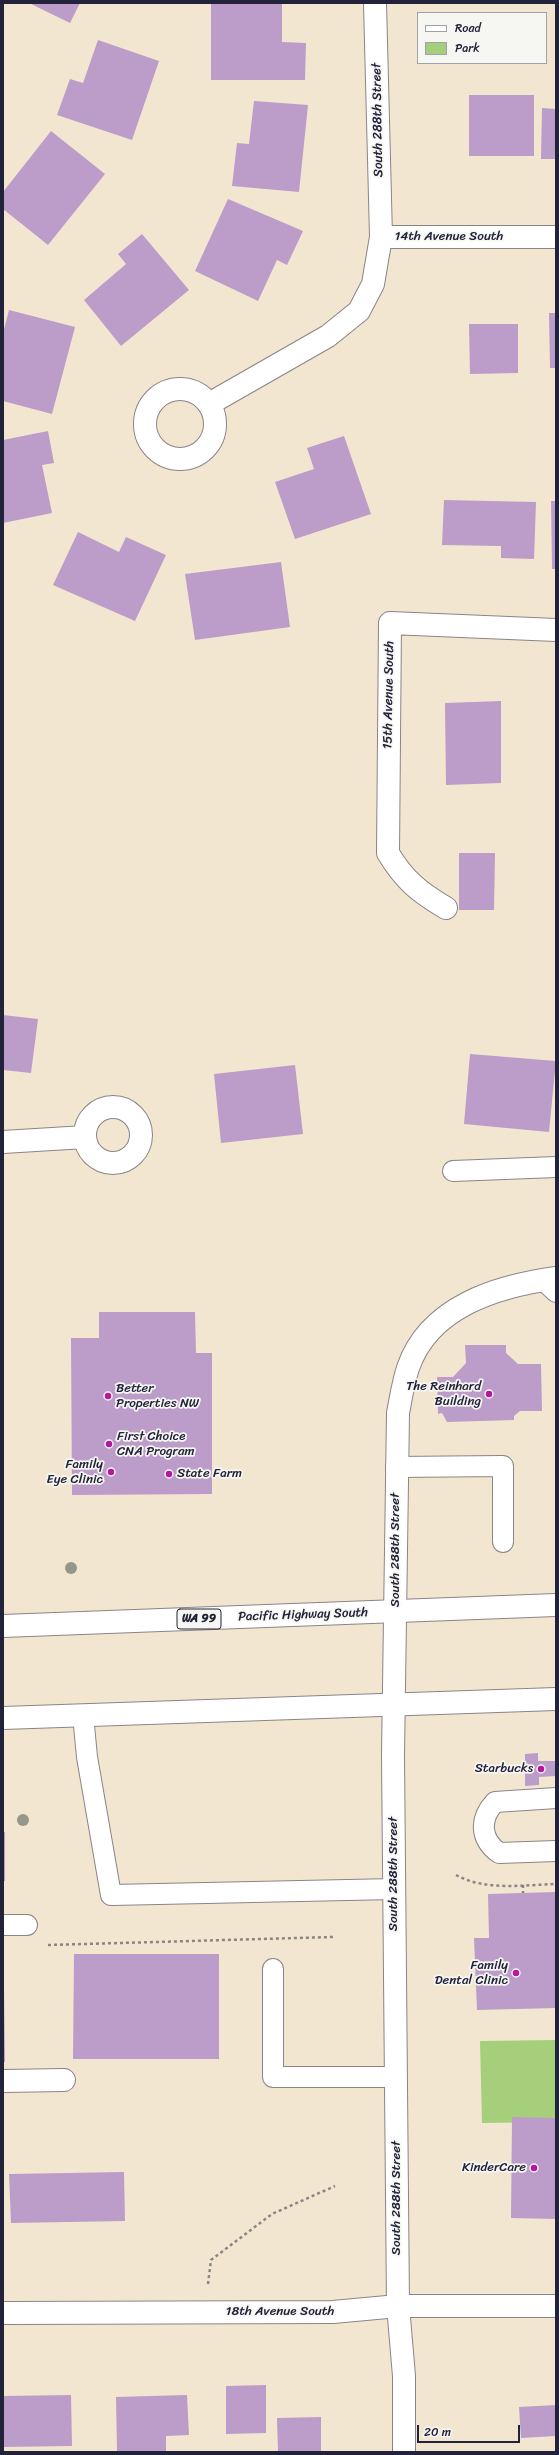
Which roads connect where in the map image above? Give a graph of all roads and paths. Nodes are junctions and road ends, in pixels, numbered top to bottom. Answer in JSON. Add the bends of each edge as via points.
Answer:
{"nodes":[{"id":1,"x":375,"y":3,"type":"edge"},
{"id":2,"x":381,"y":237,"type":"junction"},
{"id":3,"x":556,"y":237,"type":"edge"},
{"id":4,"x":209,"y":404,"type":"dead end"},
{"id":5,"x":556,"y":630,"type":"edge"},
{"id":6,"x":446,"y":908,"type":"dead end"},
{"id":7,"x":85,"y":1137,"type":"dead end"},
{"id":8,"x":3,"y":1142,"type":"edge"},
{"id":9,"x":556,"y":1167,"type":"edge"},
{"id":10,"x":453,"y":1171,"type":"dead end"},
{"id":11,"x":552,"y":1283,"type":"edge"},
{"id":12,"x":396,"y":1467,"type":"junction"},
{"id":13,"x":503,"y":1542,"type":"dead end"},
{"id":14,"x":556,"y":1605,"type":"edge"},
{"id":15,"x":396,"y":1611,"type":"junction"},
{"id":16,"x":3,"y":1626,"type":"edge"},
{"id":17,"x":556,"y":1700,"type":"edge"},
{"id":18,"x":394,"y":1706,"type":"junction"},
{"id":19,"x":83,"y":1715,"type":"junction"},
{"id":20,"x":3,"y":1718,"type":"edge"},
{"id":21,"x":556,"y":1798,"type":"edge"},
{"id":22,"x":556,"y":1851,"type":"edge"},
{"id":23,"x":456,"y":1875,"type":"dead end"},
{"id":24,"x":556,"y":1884,"type":"edge"},
{"id":25,"x":523,"y":1885,"type":"junction"},
{"id":26,"x":395,"y":1889,"type":"junction"},
{"id":27,"x":523,"y":1893,"type":"dead end"},
{"id":28,"x":3,"y":1925,"type":"edge"},
{"id":29,"x":27,"y":1925,"type":"joint"},
{"id":30,"x":333,"y":1937,"type":"dead end"},
{"id":31,"x":273,"y":1969,"type":"dead end"},
{"id":32,"x":396,"y":2077,"type":"junction"},
{"id":33,"x":64,"y":2080,"type":"dead end"},
{"id":34,"x":3,"y":2081,"type":"edge"},
{"id":35,"x":335,"y":2186,"type":"dead end"},
{"id":36,"x":398,"y":2306,"type":"junction"},
{"id":37,"x":556,"y":2306,"type":"edge"},
{"id":38,"x":203,"y":2312,"type":"junction"},
{"id":39,"x":3,"y":2313,"type":"edge"},
{"id":40,"x":404,"y":2452,"type":"edge"}],
"edges":[{"from":1,"to":2,"type":"street","name":"South 288th Street"},
{"from":2,"to":3,"type":"street","name":"14th Avenue South"},
{"from":2,"to":4,"type":"street","name":"14th Avenue South","via":[[373,284],[359,311],[328,336]]},
{"from":5,"to":6,"type":"street","name":"15th Avenue South","via":[[390,622],[388,853],[397,868],[420,893]]},
{"from":7,"to":8,"type":"street"},
{"from":9,"to":10,"type":"lane"},
{"from":11,"to":12,"type":"street","name":"South 288th Street","via":[[499,1289],[451,1311],[422,1342],[408,1368],[398,1413]]},
{"from":12,"to":13,"type":"lane","via":[[503,1466]]},
{"from":12,"to":15,"type":"street","name":"South 288th Street"},
{"from":14,"to":15,"type":"street","name":"Pacific Highway South","number":"WA 99"},
{"from":15,"to":16,"type":"street","name":"Pacific Highway South","number":"WA 99"},
{"from":15,"to":18,"type":"street","name":"South 288th Street"},
{"from":17,"to":18,"type":"street"},
{"from":18,"to":19,"type":"street"},
{"from":18,"to":26,"type":"street","name":"South 288th Street"},
{"from":19,"to":20,"type":"street"},
{"from":19,"to":26,"type":"lane","via":[[87,1757],[111,1895]]},
{"from":21,"to":22,"type":"lane","via":[[495,1802],[488,1809],[483,1829],[485,1839],[499,1853]]},
{"from":23,"to":25,"type":"path","via":[[468,1882]]},
{"from":24,"to":25,"type":"path"},
{"from":25,"to":27,"type":"path"},
{"from":26,"to":32,"type":"street","name":"South 288th Street"},
{"from":28,"to":29,"type":"lane"},
{"from":29,"to":30,"type":"path","via":[[41,1945]]},
{"from":31,"to":32,"type":"lane","via":[[273,2077]]},
{"from":32,"to":36,"type":"street","name":"South 288th Street"},
{"from":33,"to":34,"type":"street"},
{"from":35,"to":38,"type":"path","via":[[272,2214],[211,2260]]},
{"from":36,"to":37,"type":"street","name":"18th Avenue South"},
{"from":36,"to":38,"type":"street","name":"18th Avenue South","via":[[333,2312]]},
{"from":36,"to":40,"type":"street","name":"South 288th Street","via":[[404,2376]]},
{"from":38,"to":39,"type":"street","name":"18th Avenue South"}]}
